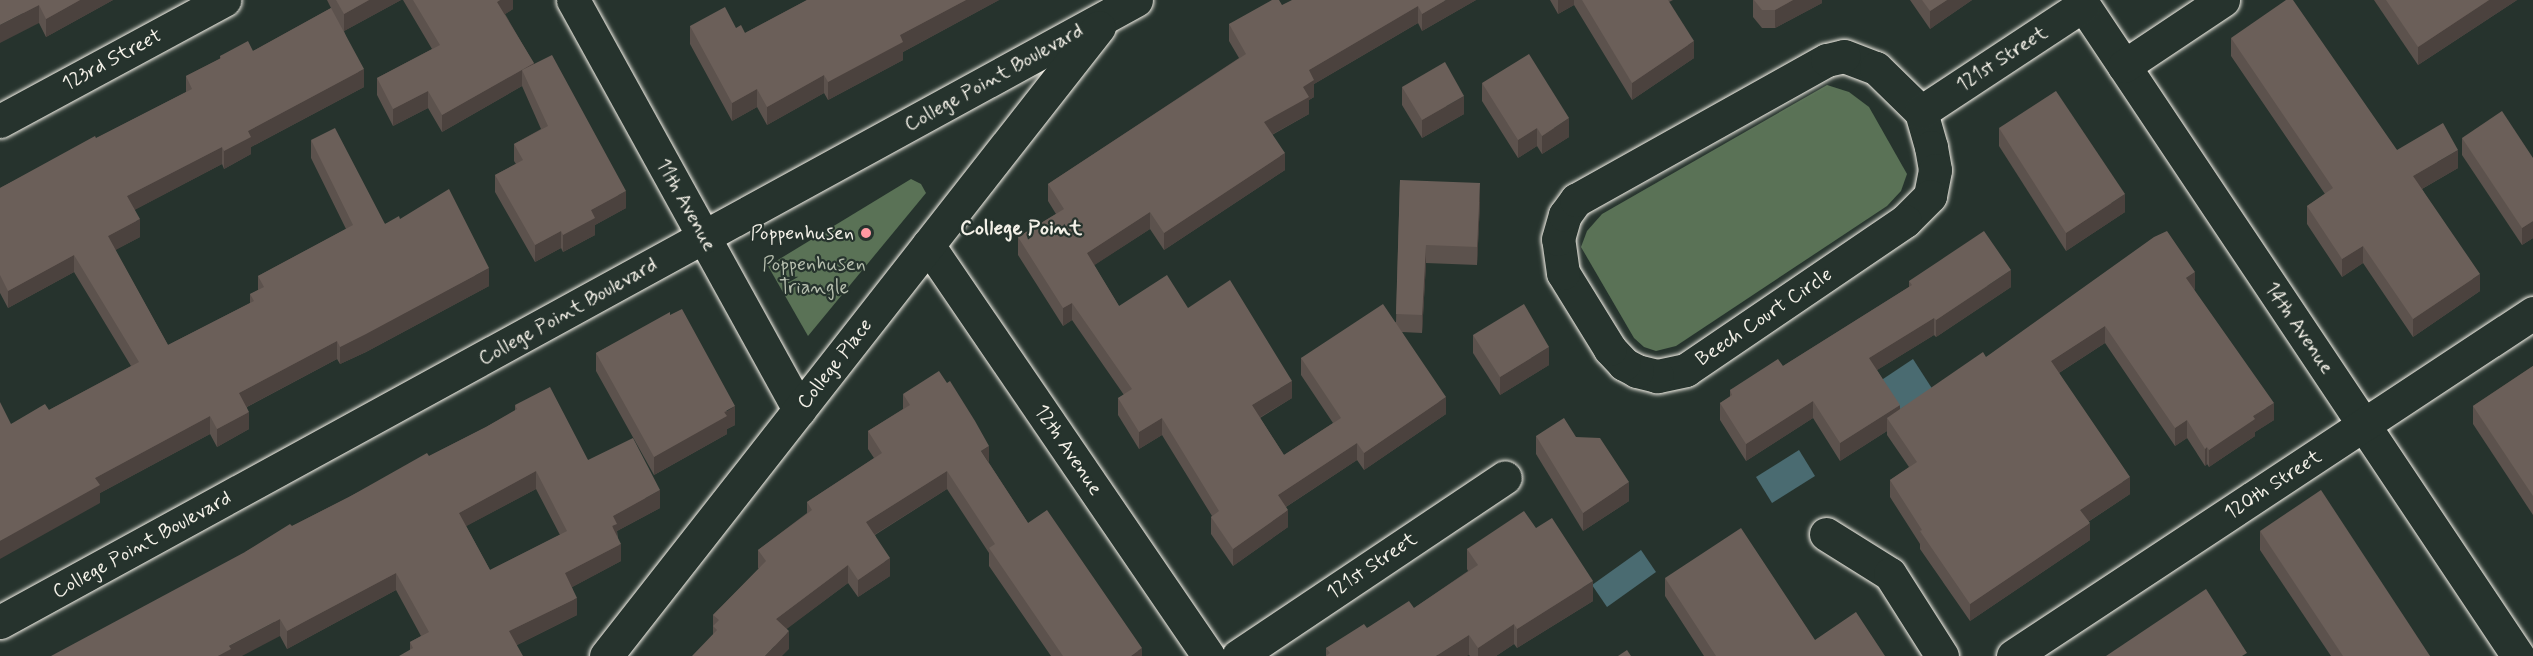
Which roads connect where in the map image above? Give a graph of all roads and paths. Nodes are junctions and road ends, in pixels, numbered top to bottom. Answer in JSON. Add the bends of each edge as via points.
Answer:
{"nodes":[{"id":1,"x":224,"y":0,"type":"edge"},
{"id":2,"x":573,"y":0,"type":"edge"},
{"id":3,"x":1136,"y":0,"type":"edge"},
{"id":4,"x":2223,"y":0,"type":"edge"},
{"id":5,"x":2082,"y":3,"type":"edge"},
{"id":6,"x":1107,"y":16,"type":"junction"},
{"id":7,"x":2124,"y":66,"type":"junction"},
{"id":8,"x":1921,"y":112,"type":"junction"},
{"id":9,"x":0,"y":121,"type":"edge"},
{"id":10,"x":704,"y":237,"type":"junction"},
{"id":11,"x":928,"y":245,"type":"junction"},
{"id":12,"x":2533,"y":313,"type":"edge"},
{"id":13,"x":799,"y":410,"type":"junction"},
{"id":14,"x":2363,"y":425,"type":"junction"},
{"id":15,"x":1505,"y":477,"type":"dead end"},
{"id":16,"x":1826,"y":534,"type":"dead end"},
{"id":17,"x":0,"y":622,"type":"edge"},
{"id":18,"x":606,"y":656,"type":"edge"},
{"id":19,"x":1208,"y":656,"type":"edge"},
{"id":20,"x":1238,"y":656,"type":"edge"},
{"id":21,"x":1942,"y":656,"type":"edge"},
{"id":22,"x":2013,"y":656,"type":"edge"},
{"id":23,"x":2518,"y":656,"type":"edge"}],
"edges":[{"from":1,"to":9,"type":"street","name":"123rd Street"},
{"from":2,"to":10,"type":"street","name":"11th Avenue"},
{"from":3,"to":6,"type":"street","name":"College Point Boulevard"},
{"from":4,"to":7,"type":"street"},
{"from":5,"to":7,"type":"street","name":"14th Avenue"},
{"from":5,"to":8,"type":"street","name":"121st Street"},
{"from":6,"to":10,"type":"street","name":"College Point Boulevard"},
{"from":6,"to":11,"type":"street","name":"College Place"},
{"from":7,"to":14,"type":"street","name":"14th Avenue"},
{"from":8,"to":8,"type":"street","name":"Beech Court Circle","via":[[1876,68],[1844,56],[1827,60],[1576,200],[1565,215],[1558,239],[1563,273],[1624,364],[1658,376],[1686,370],[1919,210],[1930,196],[1935,170]]},
{"from":10,"to":13,"type":"street","name":"11th Avenue"},
{"from":10,"to":17,"type":"street","name":"College Point Boulevard"},
{"from":11,"to":13,"type":"street","name":"College Place"},
{"from":11,"to":19,"type":"street","name":"12th Avenue"},
{"from":12,"to":14,"type":"street","name":"120th Street"},
{"from":13,"to":18,"type":"street","name":"College Place"},
{"from":14,"to":22,"type":"street","name":"120th Street"},
{"from":14,"to":23,"type":"street","name":"14th Avenue"},
{"from":15,"to":20,"type":"street","name":"121st Street"},
{"from":16,"to":21,"type":"street","via":[[1890,574]]}]}
